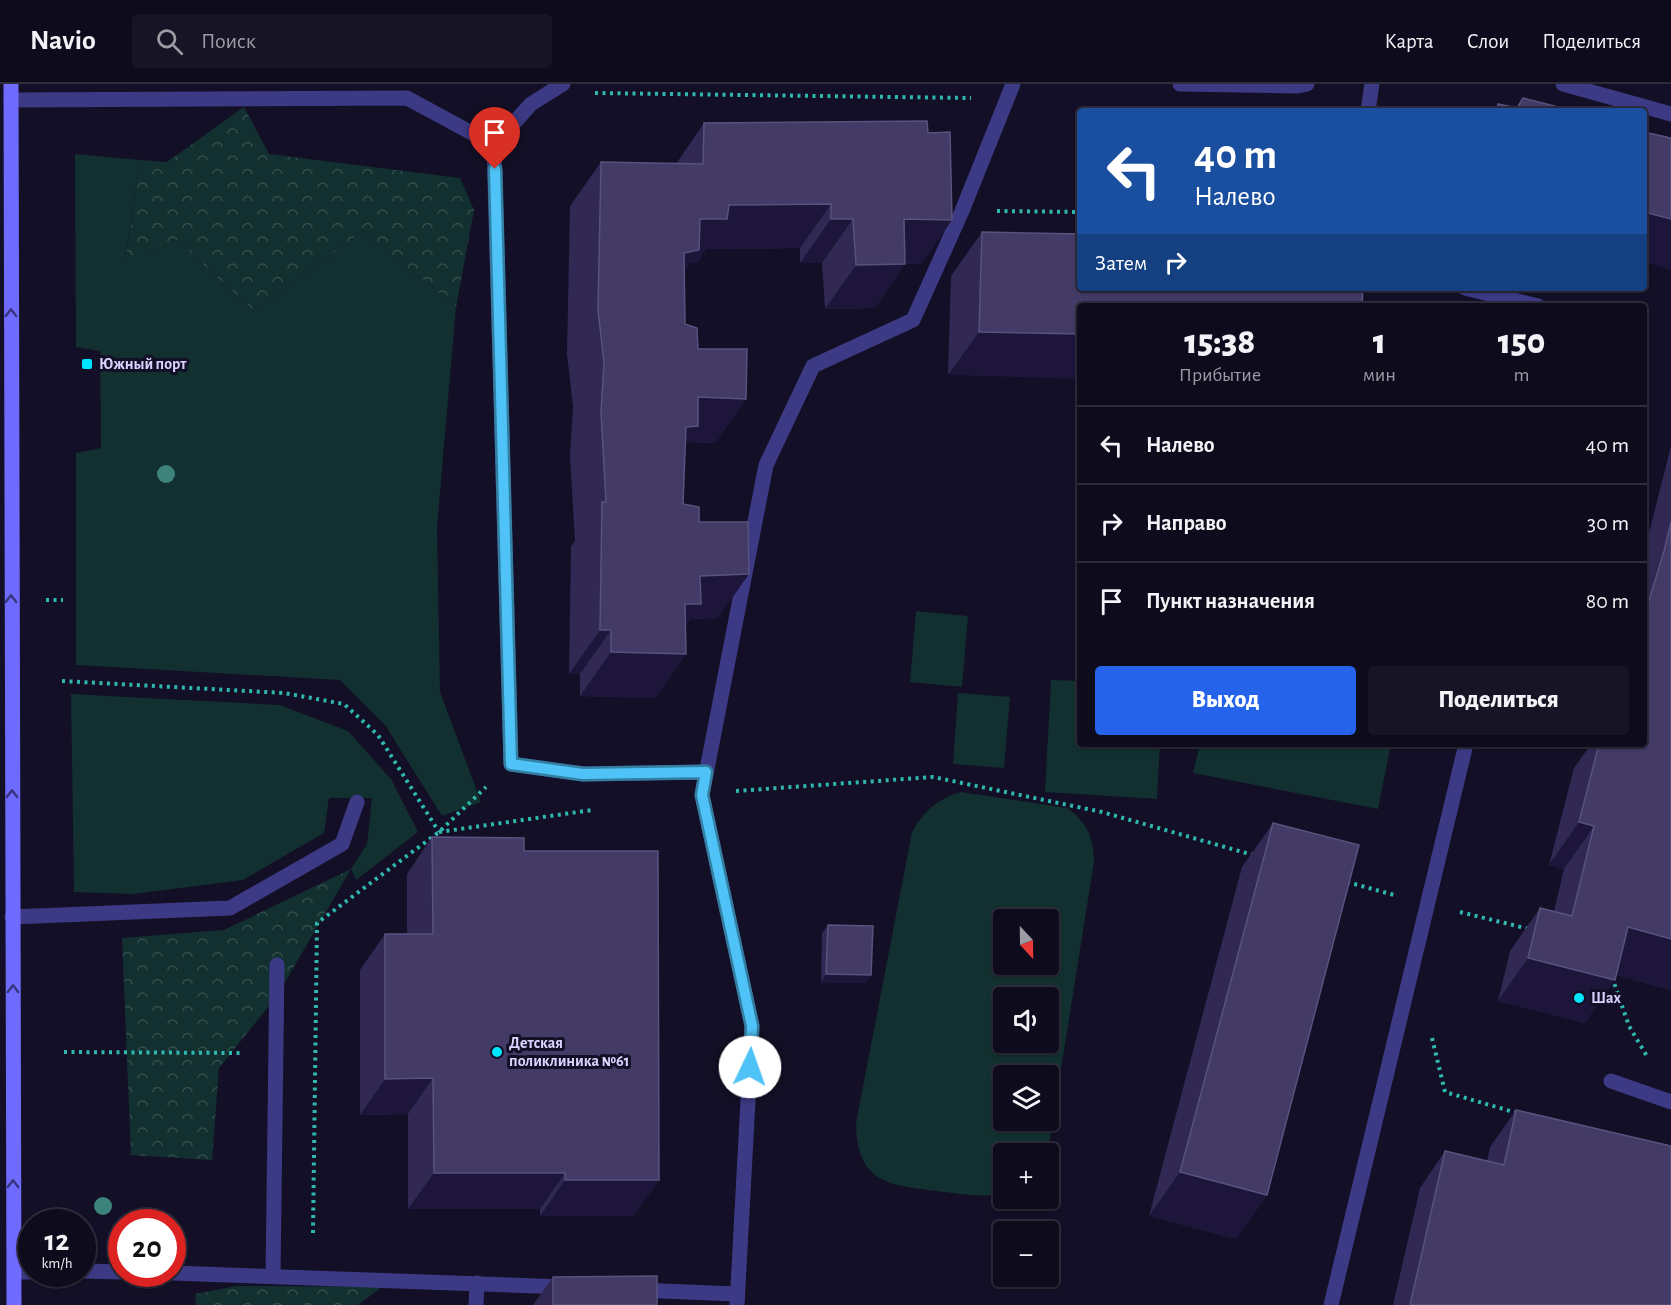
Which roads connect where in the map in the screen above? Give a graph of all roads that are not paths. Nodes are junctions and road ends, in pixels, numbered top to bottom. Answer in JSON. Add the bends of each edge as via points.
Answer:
{"nodes":[{"id":1,"x":11,"y":84,"type":"edge"},
{"id":2,"x":563,"y":84,"type":"edge"},
{"id":3,"x":1179,"y":84,"type":"edge"},
{"id":4,"x":1307,"y":84,"type":"edge"},
{"id":5,"x":1372,"y":84,"type":"edge"},
{"id":6,"x":1563,"y":84,"type":"edge"},
{"id":7,"x":105,"y":91,"type":"edge"},
{"id":8,"x":1010,"y":91,"type":"edge"},
{"id":9,"x":11,"y":100,"type":"junction"},
{"id":10,"x":1368,"y":108,"type":"edge"},
{"id":11,"x":1671,"y":114,"type":"edge"},
{"id":12,"x":494,"y":145,"type":"junction"},
{"id":13,"x":1477,"y":291,"type":"edge"},
{"id":14,"x":1526,"y":303,"type":"edge"},
{"id":15,"x":1465,"y":747,"type":"edge"},
{"id":16,"x":706,"y":772,"type":"junction"},
{"id":17,"x":357,"y":802,"type":"dead end"},
{"id":18,"x":12,"y":917,"type":"junction"},
{"id":19,"x":277,"y":965,"type":"dead end"},
{"id":20,"x":1611,"y":1081,"type":"dead end"},
{"id":21,"x":1671,"y":1102,"type":"edge"},
{"id":22,"x":14,"y":1272,"type":"junction"},
{"id":23,"x":18,"y":1272,"type":"edge"},
{"id":24,"x":186,"y":1274,"type":"edge"},
{"id":25,"x":273,"y":1276,"type":"junction"},
{"id":26,"x":477,"y":1283,"type":"junction"},
{"id":27,"x":584,"y":1287,"type":"edge"},
{"id":28,"x":619,"y":1289,"type":"edge"},
{"id":29,"x":737,"y":1300,"type":"edge"},
{"id":30,"x":14,"y":1305,"type":"edge"},
{"id":31,"x":477,"y":1305,"type":"edge"},
{"id":32,"x":1331,"y":1305,"type":"edge"}],
"edges":[{"from":1,"to":9,"type":"main road"},
{"from":2,"to":12,"type":"lane","via":[[531,104]]},
{"from":3,"to":4,"type":"lane"},
{"from":5,"to":10,"type":"lane"},
{"from":6,"to":11,"type":"lane"},
{"from":7,"to":9,"type":"lane"},
{"from":7,"to":12,"type":"lane","via":[[407,98]]},
{"from":8,"to":16,"type":"lane","via":[[913,320],[813,366],[766,465]]},
{"from":18,"to":9,"type":"main road","one_way":true},
{"from":12,"to":16,"type":"lane","via":[[511,764],[583,774]]},
{"from":13,"to":14,"type":"lane"},
{"from":15,"to":32,"type":"lane"},
{"from":16,"to":29,"type":"lane","via":[[702,795],[752,1026]]},
{"from":17,"to":18,"type":"lane","via":[[342,844],[230,908]]},
{"from":22,"to":18,"type":"main road","one_way":true},
{"from":19,"to":25,"type":"lane"},
{"from":20,"to":21,"type":"lane"},
{"from":22,"to":23,"type":"lane"},
{"from":22,"to":30,"type":"main road"},
{"from":24,"to":25,"type":"lane"},
{"from":25,"to":26,"type":"lane"},
{"from":26,"to":27,"type":"lane"},
{"from":26,"to":31,"type":"lane"},
{"from":28,"to":29,"type":"lane"}]}
